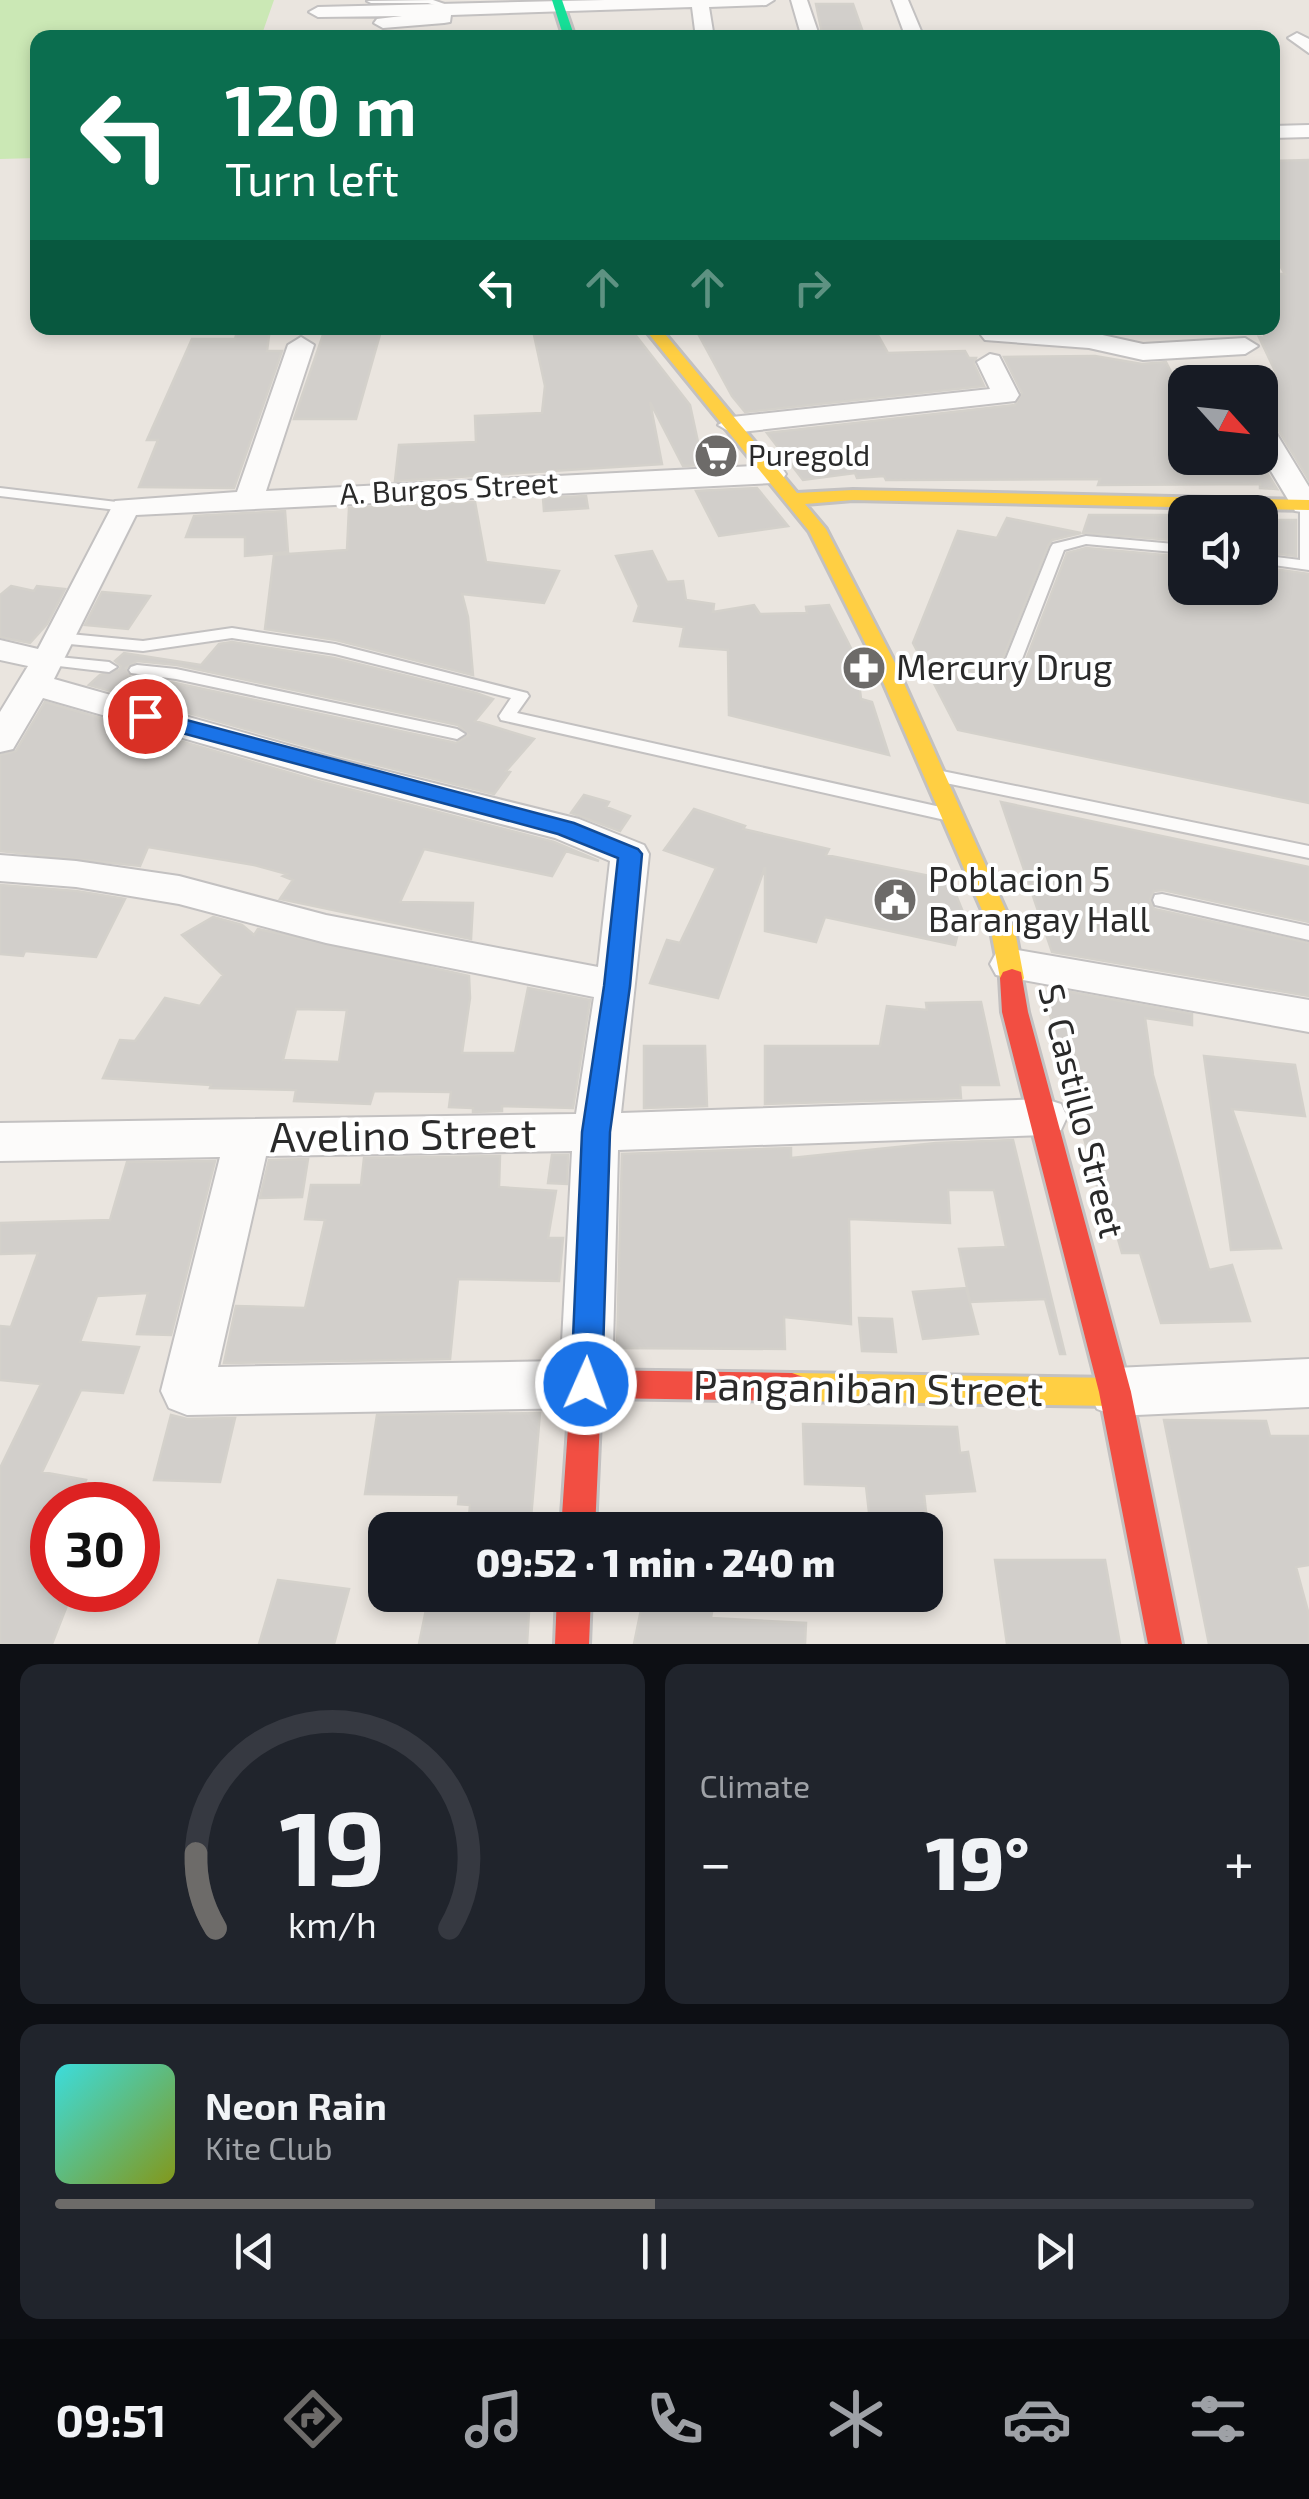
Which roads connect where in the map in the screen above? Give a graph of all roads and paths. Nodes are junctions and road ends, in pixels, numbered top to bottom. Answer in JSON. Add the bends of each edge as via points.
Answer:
{"nodes":[{"id":1,"x":766,"y":0,"type":"edge"},
{"id":2,"x":799,"y":0,"type":"edge"},
{"id":3,"x":900,"y":0,"type":"edge"},
{"id":4,"x":371,"y":1,"type":"edge"},
{"id":5,"x":700,"y":1,"type":"edge"},
{"id":6,"x":559,"y":6,"type":"edge"},
{"id":7,"x":452,"y":8,"type":"junction"},
{"id":8,"x":318,"y":12,"type":"dead end"},
{"id":9,"x":424,"y":15,"type":"junction"},
{"id":10,"x":383,"y":23,"type":"dead end"},
{"id":11,"x":567,"y":30,"type":"edge"},
{"id":12,"x":704,"y":30,"type":"edge"},
{"id":13,"x":808,"y":30,"type":"edge"},
{"id":14,"x":912,"y":30,"type":"edge"},
{"id":15,"x":1309,"y":131,"type":"edge"},
{"id":16,"x":1280,"y":132,"type":"edge"},
{"id":17,"x":658,"y":335,"type":"edge"},
{"id":18,"x":301,"y":345,"type":"dead end"},
{"id":19,"x":1238,"y":347,"type":"edge"},
{"id":20,"x":732,"y":425,"type":"junction"},
{"id":21,"x":1278,"y":458,"type":"edge"},
{"id":22,"x":772,"y":474,"type":"junction"},
{"id":23,"x":0,"y":492,"type":"edge"},
{"id":24,"x":18,"y":494,"type":"junction"},
{"id":25,"x":249,"y":499,"type":"junction"},
{"id":26,"x":794,"y":500,"type":"junction"},
{"id":27,"x":1307,"y":505,"type":"edge"},
{"id":28,"x":126,"y":507,"type":"junction"},
{"id":29,"x":0,"y":512,"type":"edge"},
{"id":30,"x":1168,"y":547,"type":"edge"},
{"id":31,"x":1278,"y":562,"type":"edge"},
{"id":32,"x":1308,"y":566,"type":"edge"},
{"id":33,"x":0,"y":650,"type":"edge"},
{"id":34,"x":1014,"y":659,"type":"dead end"},
{"id":35,"x":47,"y":661,"type":"junction"},
{"id":36,"x":109,"y":667,"type":"dead end"},
{"id":37,"x":137,"y":670,"type":"dead end"},
{"id":38,"x":457,"y":734,"type":"dead end"},
{"id":39,"x":0,"y":741,"type":"edge"},
{"id":40,"x":936,"y":776,"type":"junction"},
{"id":41,"x":955,"y":817,"type":"junction"},
{"id":42,"x":1309,"y":852,"type":"edge"},
{"id":43,"x":0,"y":868,"type":"edge"},
{"id":44,"x":1162,"y":900,"type":"dead end"},
{"id":45,"x":1309,"y":934,"type":"edge"},
{"id":46,"x":1012,"y":964,"type":"junction"},
{"id":47,"x":617,"y":986,"type":"junction"},
{"id":48,"x":1309,"y":1016,"type":"edge"},
{"id":49,"x":1045,"y":1117,"type":"junction"},
{"id":50,"x":596,"y":1132,"type":"junction"},
{"id":51,"x":247,"y":1138,"type":"junction"},
{"id":52,"x":0,"y":1142,"type":"edge"},
{"id":53,"x":1309,"y":1383,"type":"edge"},
{"id":54,"x":586,"y":1384,"type":"junction"},
{"id":55,"x":1115,"y":1392,"type":"junction"},
{"id":56,"x":579,"y":1512,"type":"edge"},
{"id":57,"x":573,"y":1612,"type":"edge"},
{"id":58,"x":572,"y":1644,"type":"edge"},
{"id":59,"x":1165,"y":1644,"type":"edge"}],
"edges":[{"from":1,"to":5,"type":"street"},
{"from":2,"to":13,"type":"street"},
{"from":3,"to":14,"type":"street"},
{"from":4,"to":7,"type":"lane"},
{"from":5,"to":6,"type":"street"},
{"from":5,"to":12,"type":"street"},
{"from":6,"to":7,"type":"street"},
{"from":6,"to":9,"type":"street"},
{"from":6,"to":11,"type":"street"},
{"from":7,"to":9,"type":"street"},
{"from":8,"to":9,"type":"street"},
{"from":9,"to":10,"type":"street"},
{"from":15,"to":16,"type":"street"},
{"from":17,"to":20,"type":"street","name":"S. Castillo Street"},
{"from":18,"to":25,"type":"street"},
{"from":19,"to":20,"type":"street","via":[[1143,352],[1076,338],[992,348],[1006,394]]},
{"from":20,"to":22,"type":"street","name":"S. Castillo Street"},
{"from":21,"to":27,"type":"street"},
{"from":22,"to":25,"type":"street","name":"A. Burgos Street"},
{"from":22,"to":26,"type":"street","name":"S. Castillo Street"},
{"from":23,"to":24,"type":"lane"},
{"from":24,"to":28,"type":"lane"},
{"from":24,"to":29,"type":"lane"},
{"from":25,"to":28,"type":"street","name":"A. Burgos Street"},
{"from":26,"to":27,"type":"street","via":[[854,495]]},
{"from":26,"to":40,"type":"street","name":"S. Castillo Street","via":[[838,566]]},
{"from":27,"to":32,"type":"lane"},
{"from":28,"to":35,"type":"street"},
{"from":30,"to":34,"type":"lane","via":[[1086,540],[1058,546]]},
{"from":31,"to":32,"type":"lane"},
{"from":33,"to":35,"type":"street"},
{"from":35,"to":36,"type":"lane"},
{"from":35,"to":39,"type":"street"},
{"from":35,"to":41,"type":"lane","via":[[232,633],[336,649],[520,696],[507,716]]},
{"from":35,"to":47,"type":"street","via":[[332,769],[566,828],[630,854]]},
{"from":37,"to":38,"type":"lane"},
{"from":40,"to":41,"type":"street","name":"S. Castillo Street"},
{"from":40,"to":42,"type":"lane"},
{"from":41,"to":46,"type":"street","name":"S. Castillo Street"},
{"from":43,"to":47,"type":"street","via":[[180,890],[326,928]]},
{"from":44,"to":45,"type":"lane"},
{"from":46,"to":48,"type":"street"},
{"from":46,"to":49,"type":"street","name":"S. Castillo Street","via":[[1015,1012]]},
{"from":47,"to":50,"type":"street"},
{"from":49,"to":50,"type":"street","name":"Avelino Street"},
{"from":49,"to":55,"type":"street","name":"S. Castillo Street"},
{"from":50,"to":51,"type":"street","name":"Avelino Street"},
{"from":50,"to":54,"type":"street"},
{"from":51,"to":52,"type":"street","name":"Avelino Street"},
{"from":51,"to":54,"type":"street","name":"Panganiban Street","via":[[187,1391]]},
{"from":53,"to":55,"type":"street","name":"Panganiban Street"},
{"from":54,"to":55,"type":"street","name":"Panganiban Street"},
{"from":54,"to":56,"type":"street"},
{"from":55,"to":59,"type":"street","name":"S. Castillo Street"},
{"from":57,"to":58,"type":"street"}]}
